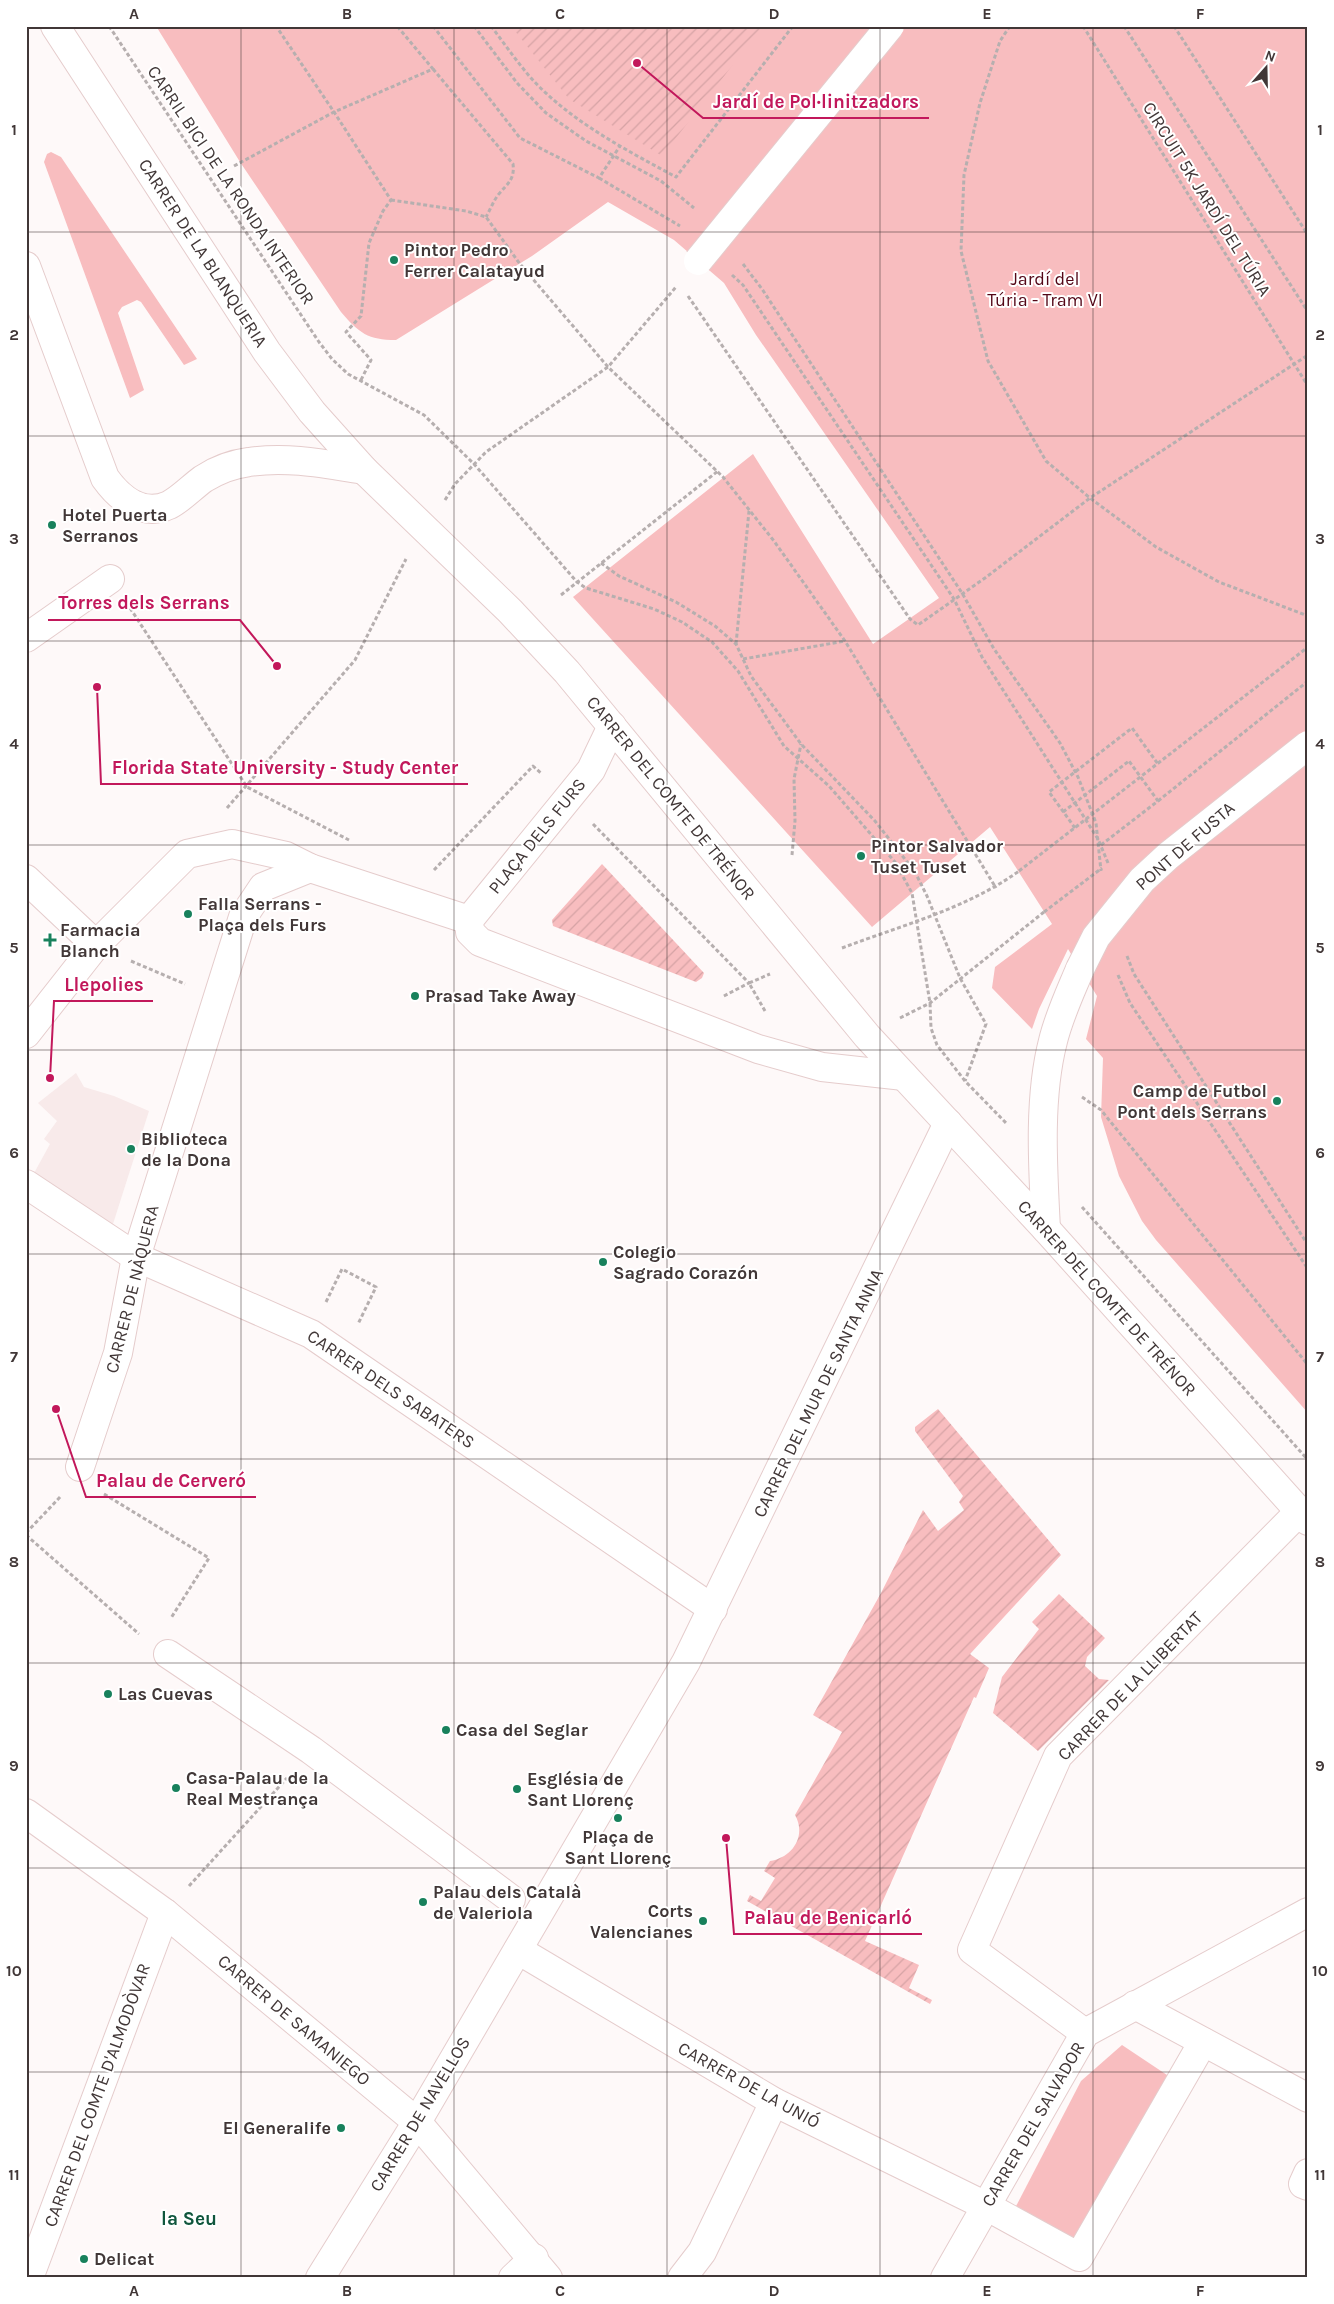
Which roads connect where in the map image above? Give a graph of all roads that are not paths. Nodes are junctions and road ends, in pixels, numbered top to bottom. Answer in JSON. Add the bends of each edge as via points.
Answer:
{"nodes":[{"id":1,"x":55,"y":26,"type":"edge"},
{"id":2,"x":890,"y":26,"type":"edge"},
{"id":3,"x":698,"y":260,"type":"dead end"},
{"id":4,"x":26,"y":266,"type":"edge"},
{"id":5,"x":364,"y":470,"type":"junction"},
{"id":6,"x":425,"y":531,"type":"joint"},
{"id":7,"x":110,"y":579,"type":"road end"},
{"id":8,"x":26,"y":638,"type":"edge"},
{"id":9,"x":612,"y":726,"type":"junction"},
{"id":10,"x":1308,"y":745,"type":"edge"},
{"id":11,"x":310,"y":868,"type":"junction"},
{"id":12,"x":26,"y":879,"type":"edge"},
{"id":13,"x":474,"y":931,"type":"junction"},
{"id":14,"x":96,"y":945,"type":"junction"},
{"id":15,"x":26,"y":1034,"type":"edge"},
{"id":16,"x":904,"y":1076,"type":"junction"},
{"id":17,"x":948,"y":1123,"type":"junction"},
{"id":18,"x":26,"y":1184,"type":"edge"},
{"id":19,"x":1046,"y":1229,"type":"junction"},
{"id":20,"x":136,"y":1257,"type":"junction"},
{"id":21,"x":78,"y":1472,"type":"road end"},
{"id":22,"x":1304,"y":1517,"type":"edge"},
{"id":23,"x":713,"y":1609,"type":"junction"},
{"id":24,"x":161,"y":1649,"type":"road end"},
{"id":25,"x":26,"y":1813,"type":"edge"},
{"id":26,"x":512,"y":1899,"type":"dead end"},
{"id":27,"x":1308,"y":1912,"type":"edge"},
{"id":28,"x":165,"y":1913,"type":"junction"},
{"id":29,"x":518,"y":1950,"type":"junction"},
{"id":30,"x":1135,"y":2005,"type":"junction"},
{"id":31,"x":1085,"y":2033,"type":"junction"},
{"id":32,"x":1203,"y":2042,"type":"junction"},
{"id":33,"x":1308,"y":2098,"type":"edge"},
{"id":34,"x":774,"y":2102,"type":"junction"},
{"id":35,"x":417,"y":2122,"type":"junction"},
{"id":36,"x":1308,"y":2173,"type":"edge"},
{"id":37,"x":1308,"y":2186,"type":"edge"},
{"id":38,"x":986,"y":2206,"type":"junction"},
{"id":39,"x":541,"y":2268,"type":"edge"},
{"id":40,"x":29,"y":2278,"type":"edge"},
{"id":41,"x":320,"y":2278,"type":"edge"},
{"id":42,"x":513,"y":2278,"type":"edge"},
{"id":43,"x":682,"y":2278,"type":"edge"},
{"id":44,"x":945,"y":2278,"type":"edge"}],
"edges":[{"from":1,"to":5,"type":"street","name":"CARRER DE LA BLANQUERIA","via":[[267,352],[312,412]]},
{"from":2,"to":3,"type":"street","bridge":true},
{"from":4,"to":5,"type":"street","via":[[105,478],[115,492],[133,505],[154,510],[170,504],[222,469],[248,462],[300,460]]},
{"from":5,"to":6,"type":"street","name":"CARRER DE LA BLANQUERIA"},
{"from":6,"to":9,"type":"street","name":"CARRER DEL COMTE DE TRÉNOR","via":[[542,645]]},
{"from":7,"to":8,"type":"street"},
{"from":9,"to":13,"type":"street","name":"PLAÇA DELS FURS","via":[[591,770]]},
{"from":9,"to":16,"type":"street","name":"CARRER DEL COMTE DE TRÉNOR"},
{"from":10,"to":19,"type":"street","name":"PONT DE FUSTA","bridge":true,"via":[[1168,856],[1142,880],[1096,937],[1062,1012],[1047,1072],[1042,1162]]},
{"from":11,"to":13,"type":"street"},
{"from":11,"to":14,"type":"street","via":[[286,856],[232,844],[187,854]]},
{"from":11,"to":20,"type":"street","name":"CARRER DE NÀQUERA","via":[[263,887],[243,916]]},
{"from":12,"to":14,"type":"street"},
{"from":13,"to":16,"type":"street","via":[[758,1050],[822,1067]]},
{"from":14,"to":15,"type":"street"},
{"from":16,"to":17,"type":"street","name":"CARRER DEL COMTE DE TRÉNOR"},
{"from":17,"to":19,"type":"street","name":"CARRER DEL COMTE DE TRÉNOR"},
{"from":17,"to":23,"type":"street","name":"CARRER DEL MUR DE SANTA ANNA"},
{"from":18,"to":20,"type":"street","name":"CARRER DELS SABATERS"},
{"from":19,"to":22,"type":"street","name":"CARRER DEL COMTE DE TRÉNOR"},
{"from":20,"to":21,"type":"street","name":"CARRER DE NÀQUERA","via":[[118,1352]]},
{"from":20,"to":23,"type":"street","name":"CARRER DELS SABATERS","via":[[311,1334]]},
{"from":22,"to":31,"type":"street","name":"CARRER DE LA LLIBERTAT","via":[[1058,1756],[972,1950]]},
{"from":23,"to":29,"type":"street","name":"CARRER DEL MUR DE SANTA ANNA","via":[[686,1662]]},
{"from":24,"to":26,"type":"street","via":[[312,1750]]},
{"from":25,"to":28,"type":"street","name":"CARRER DE SAMANIEGO"},
{"from":27,"to":30,"type":"street","name":"CARRER DEL SALVADOR"},
{"from":28,"to":35,"type":"street","name":"CARRER DE SAMANIEGO"},
{"from":28,"to":40,"type":"street","name":"CARRER DEL COMTE D'ALMODÒVAR"},
{"from":29,"to":34,"type":"street","name":"CARRER DE LA UNIÓ"},
{"from":29,"to":35,"type":"street","name":"CARRER DE NAVELLOS"},
{"from":30,"to":31,"type":"street","name":"CARRER DEL SALVADOR"},
{"from":30,"to":32,"type":"street"},
{"from":31,"to":38,"type":"street","name":"CARRER DEL SALVADOR"},
{"from":32,"to":33,"type":"street"},
{"from":32,"to":38,"type":"street","name":"CARRER DE LA UNIÓ","via":[[1079,2257]]},
{"from":34,"to":38,"type":"street","name":"CARRER DE LA UNIÓ"},
{"from":34,"to":43,"type":"street","via":[[702,2252]]},
{"from":35,"to":39,"type":"street","name":"CARRER DE SAMANIEGO"},
{"from":35,"to":41,"type":"street","name":"CARRER DE NAVELLOS"},
{"from":36,"to":37,"type":"street","via":[[1303,2184]]},
{"from":38,"to":44,"type":"street","name":"CARRER DEL SALVADOR"},
{"from":39,"to":42,"type":"street","name":"CARRER DE SAMANIEGO"}]}
